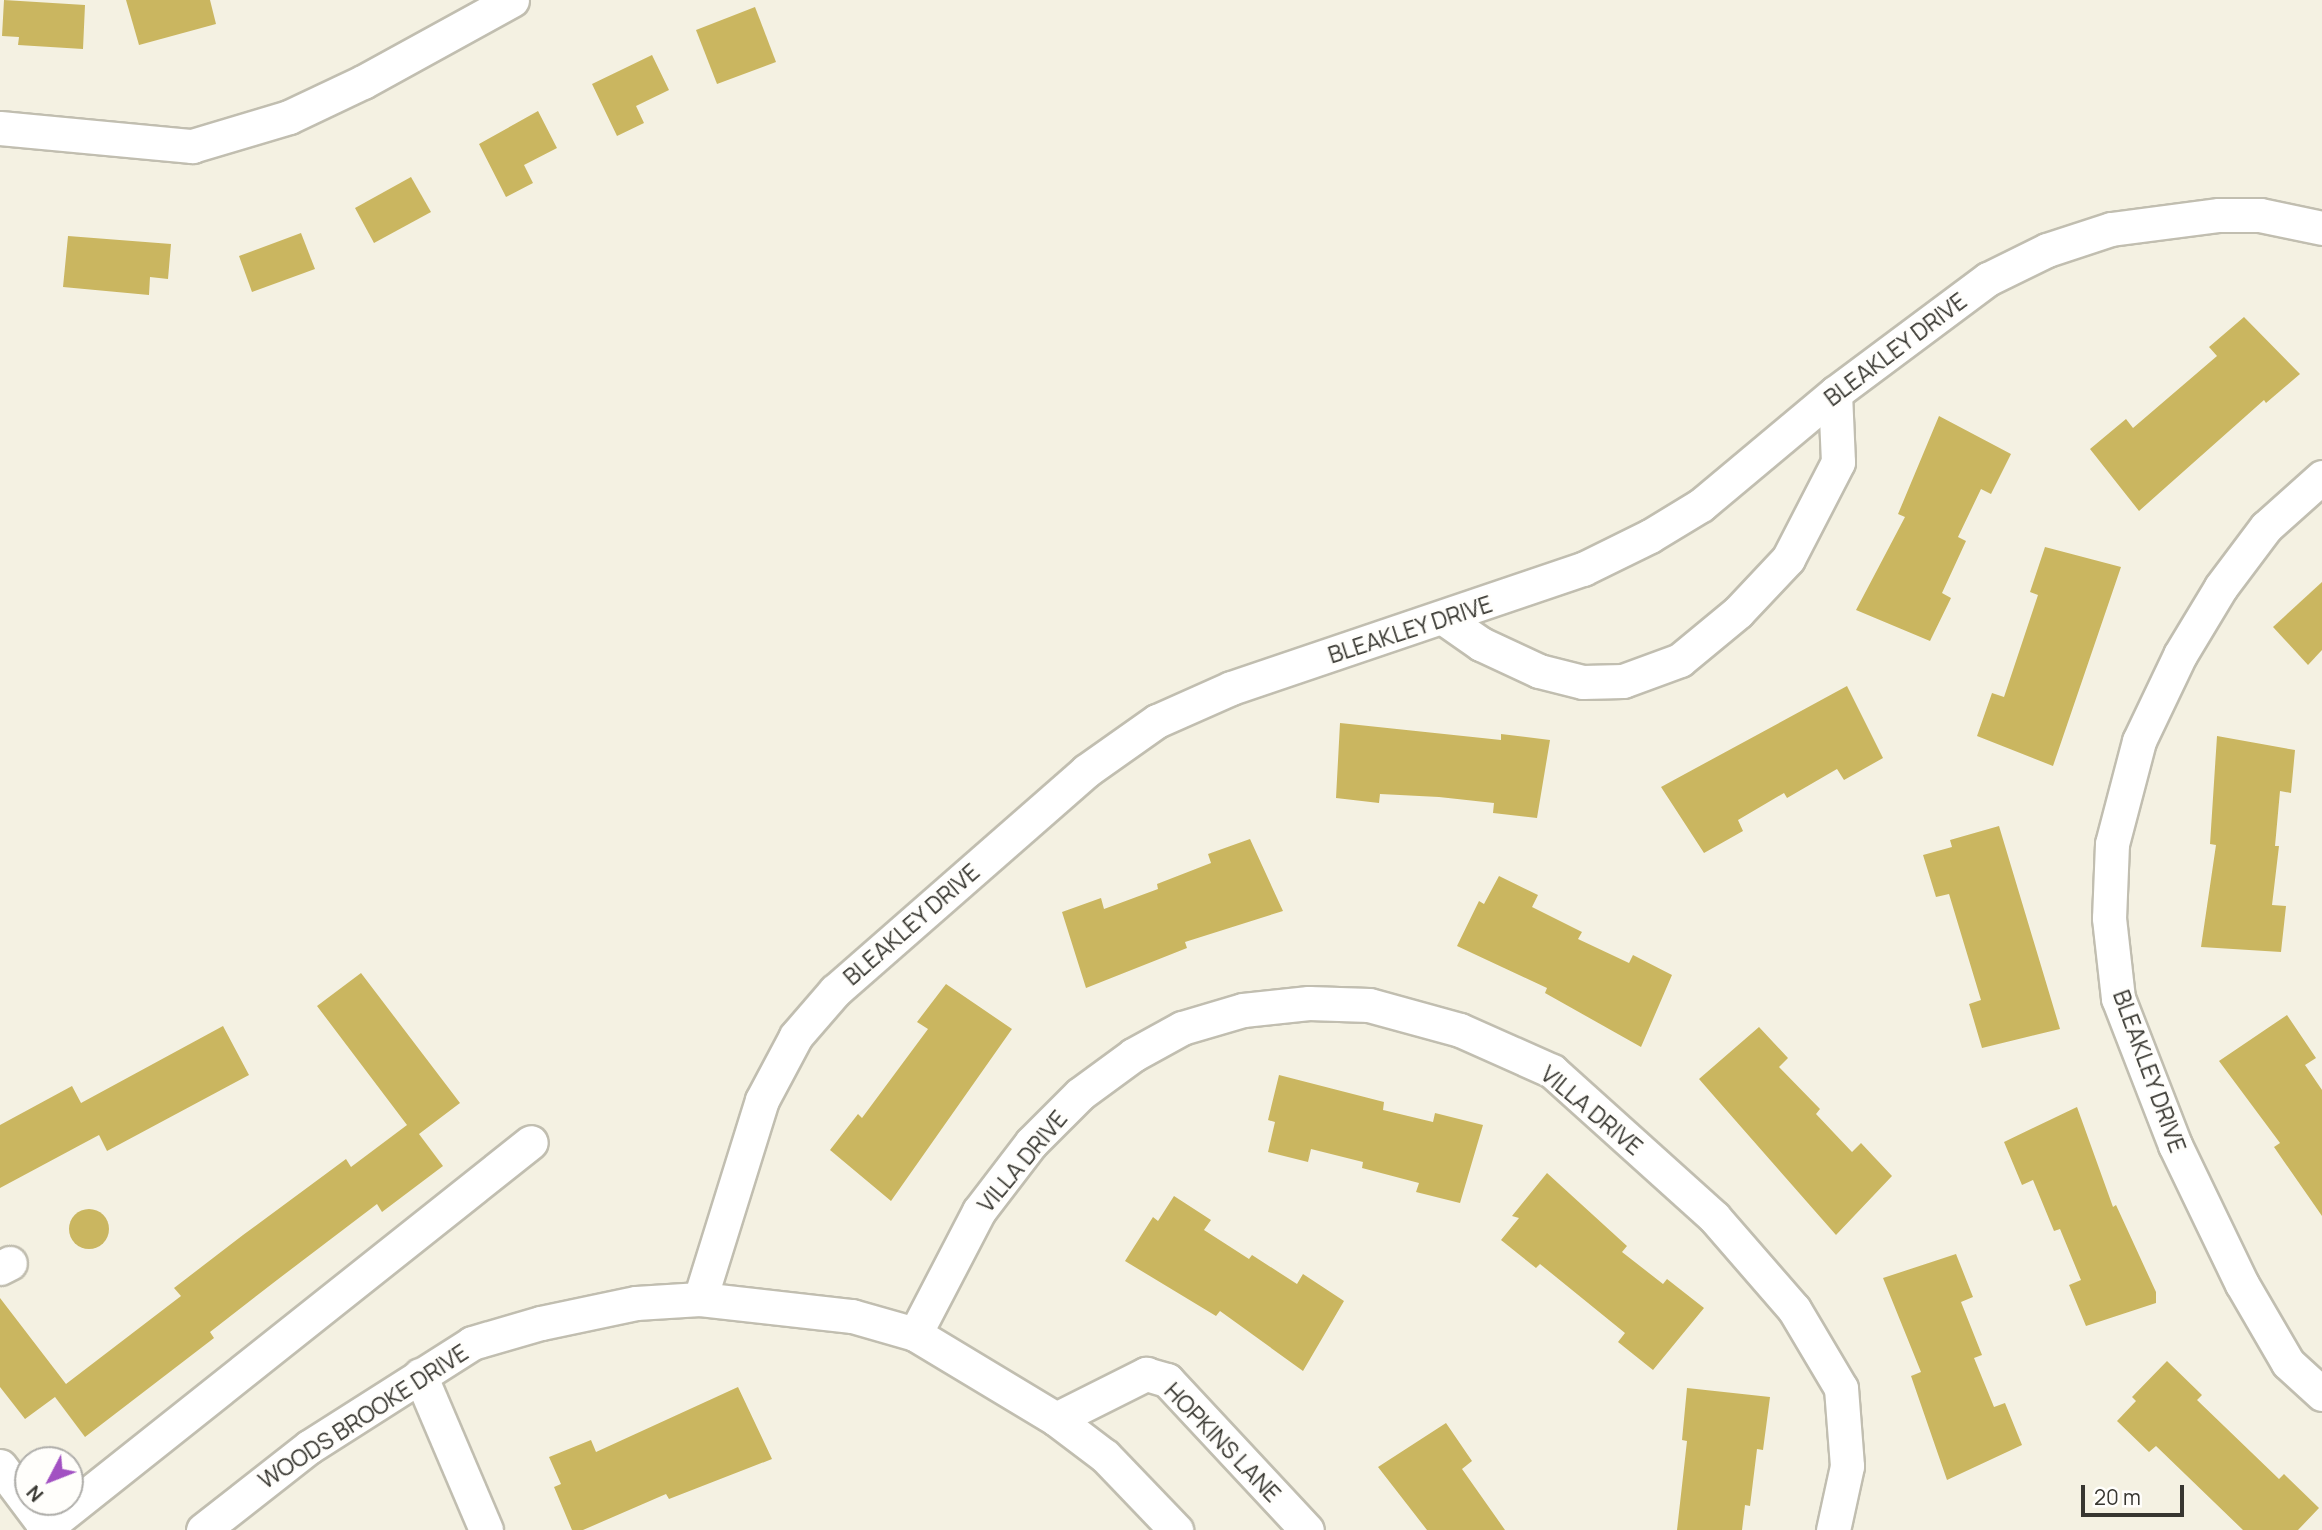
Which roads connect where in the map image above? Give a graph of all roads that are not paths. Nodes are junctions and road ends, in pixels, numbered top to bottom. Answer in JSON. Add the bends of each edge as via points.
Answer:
{"nodes":[{"id":1,"x":512,"y":0,"type":"edge"},
{"id":2,"x":0,"y":128,"type":"edge"},
{"id":3,"x":2322,"y":228,"type":"edge"},
{"id":4,"x":1835,"y":393,"type":"junction"},
{"id":5,"x":2322,"y":477,"type":"edge"},
{"id":6,"x":1445,"y":619,"type":"junction"},
{"id":7,"x":531,"y":1142,"type":"dead end"},
{"id":8,"x":700,"y":1299,"type":"junction"},
{"id":9,"x":915,"y":1334,"type":"junction"},
{"id":10,"x":420,"y":1375,"type":"junction"},
{"id":11,"x":2322,"y":1394,"type":"edge"},
{"id":12,"x":1056,"y":1419,"type":"junction"},
{"id":13,"x":0,"y":1466,"type":"edge"},
{"id":14,"x":46,"y":1529,"type":"edge"},
{"id":15,"x":203,"y":1530,"type":"edge"},
{"id":16,"x":486,"y":1530,"type":"edge"},
{"id":17,"x":1176,"y":1530,"type":"edge"},
{"id":18,"x":1307,"y":1530,"type":"edge"},
{"id":19,"x":1833,"y":1530,"type":"edge"}],
"edges":[{"from":1,"to":2,"type":"street","via":[[289,117],[192,146]]},
{"from":3,"to":4,"type":"street","name":"BLEAKLEY DRIVE","via":[[2260,215],[2219,215],[2111,229],[2047,250],[1988,279]]},
{"from":4,"to":6,"type":"street","name":"BLEAKLEY DRIVE","via":[[1701,505],[1650,536],[1583,569]]},
{"from":4,"to":6,"type":"street","via":[[1838,462],[1788,559],[1738,612],[1680,660],[1623,681],[1583,682],[1539,671],[1481,644]]},
{"from":5,"to":11,"type":"street","name":"BLEAKLEY DRIVE","via":[[2266,527],[2221,587],[2180,654],[2139,741],[2112,844],[2109,918],[2118,998],[2175,1145],[2242,1284],[2288,1363]]},
{"from":6,"to":8,"type":"street","name":"BLEAKLEY DRIVE","via":[[1231,688],[1157,722],[1086,771],[835,990],[796,1036],[762,1100]]},
{"from":7,"to":14,"type":"street"},
{"from":8,"to":9,"type":"street","name":"WOODS BROOKE DRIVE","via":[[852,1316]]},
{"from":8,"to":10,"type":"street","name":"WOODS BROOKE DRIVE","via":[[636,1303],[541,1322],[472,1343]]},
{"from":9,"to":12,"type":"street","name":"WOODS BROOKE DRIVE"},
{"from":9,"to":19,"type":"street","name":"VILLA DRIVE","via":[[979,1211],[1080,1094],[1182,1028],[1243,1010],[1309,1003],[1369,1005],[1460,1030],[1552,1071],[1714,1217],[1794,1309],[1841,1388],[1847,1466]]},
{"from":10,"to":15,"type":"street","name":"WOODS BROOKE DRIVE","via":[[309,1447]]},
{"from":10,"to":16,"type":"street"},
{"from":12,"to":17,"type":"street","name":"WOODS BROOKE DRIVE","via":[[1105,1456]]},
{"from":12,"to":18,"type":"street","name":"HOPKINS LANE","via":[[1146,1374],[1167,1380]]},
{"from":13,"to":14,"type":"street"}]}
